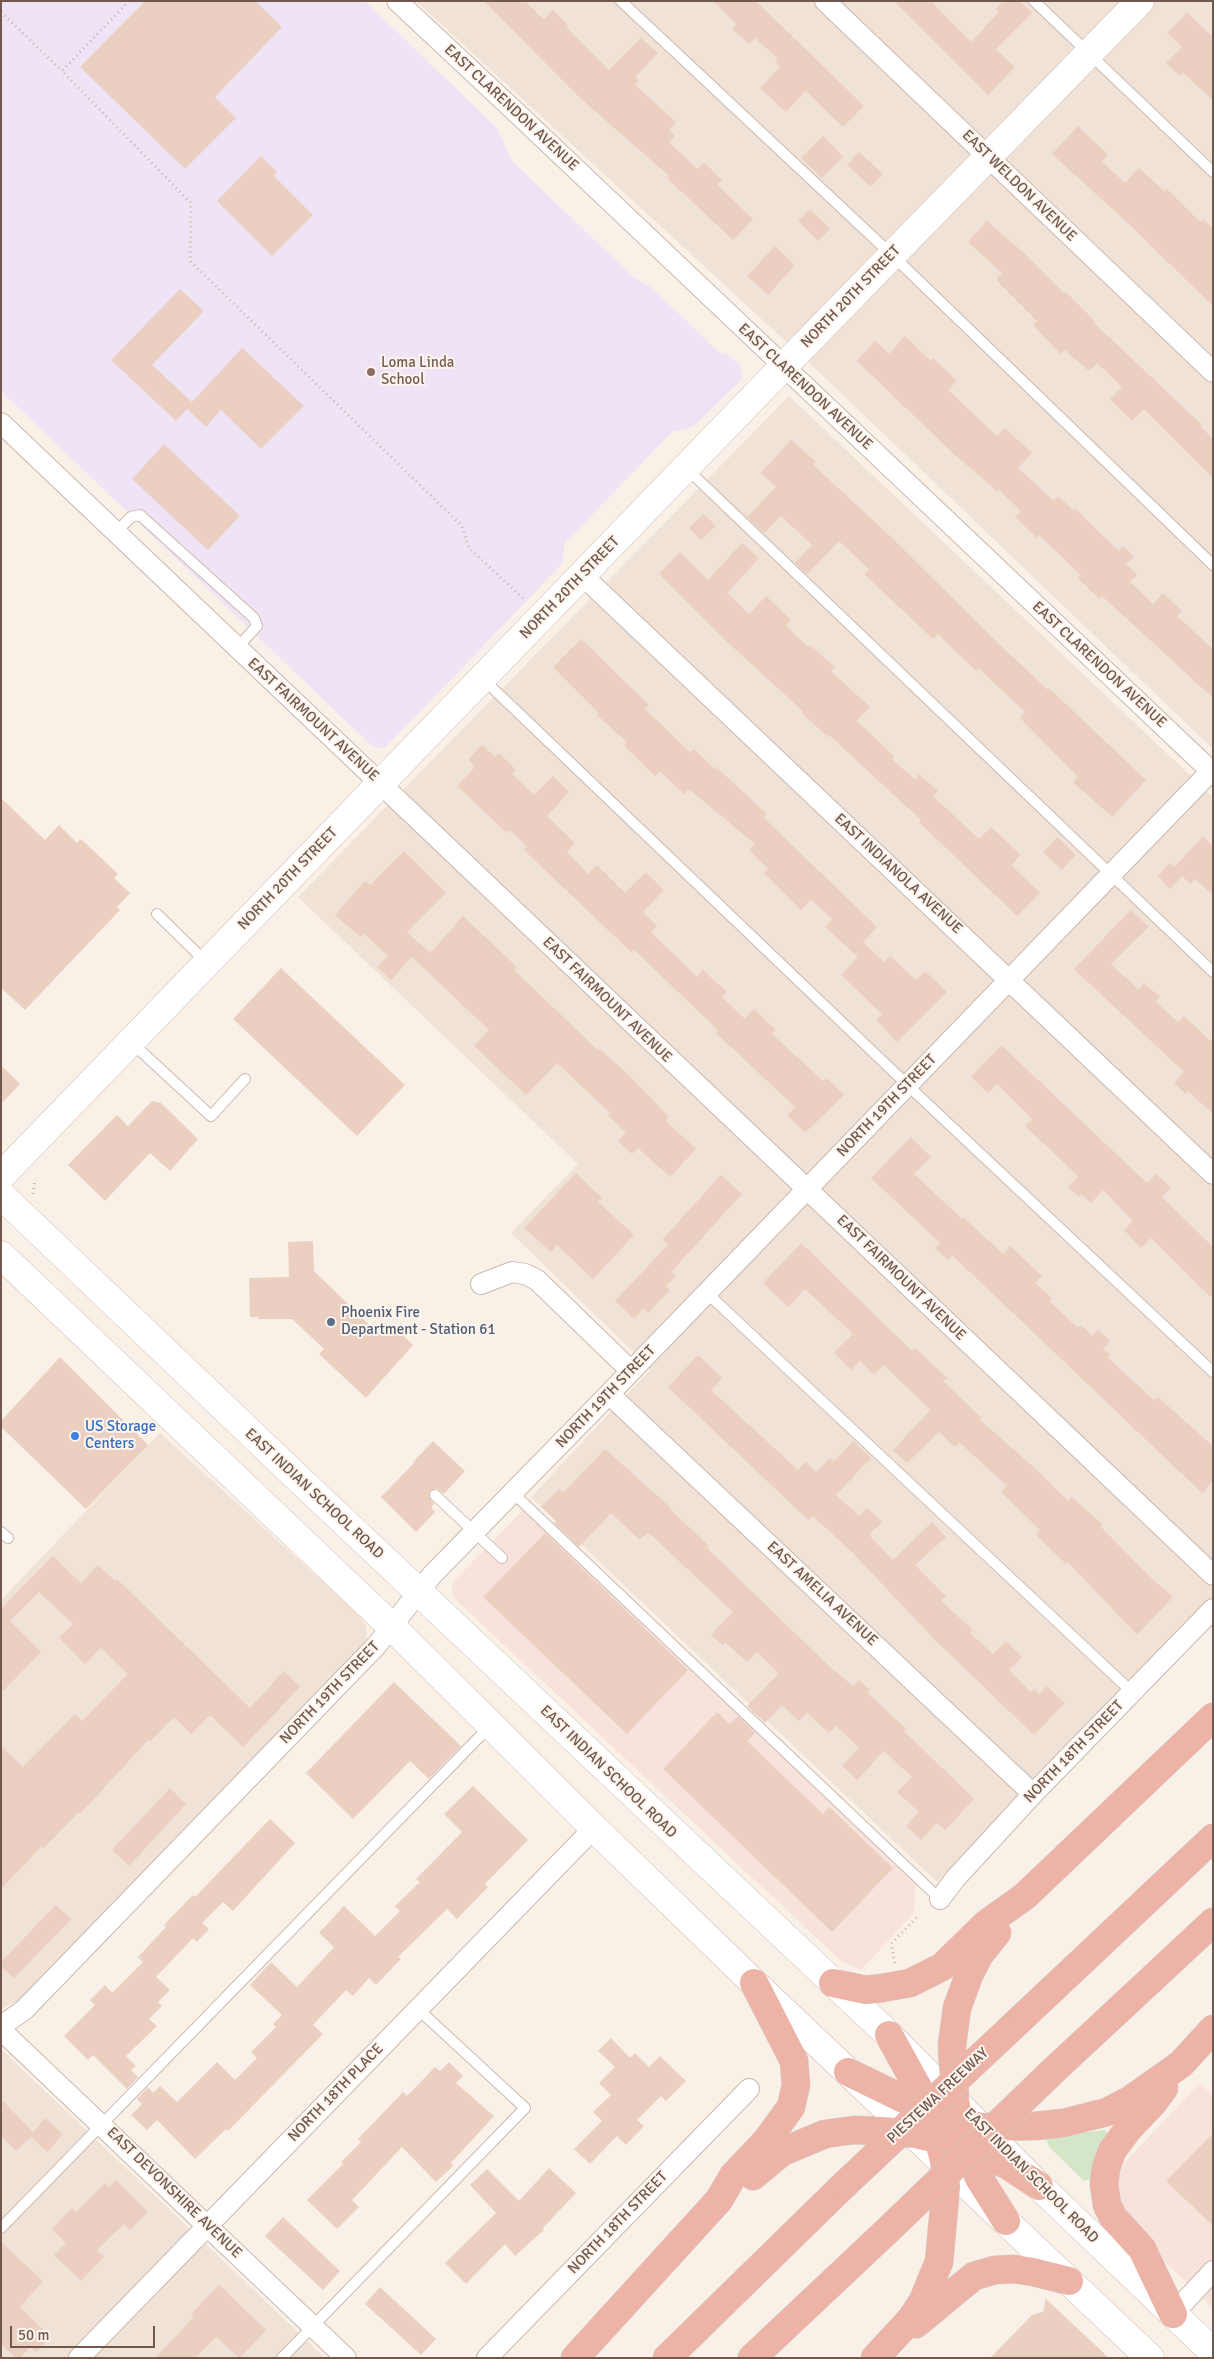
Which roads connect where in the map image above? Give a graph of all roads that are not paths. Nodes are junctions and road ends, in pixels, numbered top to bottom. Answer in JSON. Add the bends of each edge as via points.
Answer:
{"nodes":[{"id":1,"x":396,"y":1,"type":"edge"},
{"id":2,"x":621,"y":1,"type":"edge"},
{"id":3,"x":825,"y":1,"type":"edge"},
{"id":4,"x":1034,"y":1,"type":"edge"},
{"id":5,"x":1140,"y":1,"type":"edge"},
{"id":6,"x":1089,"y":54,"type":"junction"},
{"id":7,"x":988,"y":156,"type":"junction"},
{"id":8,"x":1213,"y":172,"type":"edge"},
{"id":9,"x":892,"y":255,"type":"junction"},
{"id":10,"x":784,"y":366,"type":"junction"},
{"id":11,"x":1213,"y":372,"type":"edge"},
{"id":12,"x":1,"y":423,"type":"edge"},
{"id":13,"x":686,"y":468,"type":"junction"},
{"id":14,"x":116,"y":532,"type":"junction"},
{"id":15,"x":1213,"y":565,"type":"edge"},
{"id":16,"x":582,"y":575,"type":"junction"},
{"id":17,"x":237,"y":648,"type":"junction"},
{"id":18,"x":482,"y":678,"type":"junction"},
{"id":19,"x":1212,"y":771,"type":"edge"},
{"id":20,"x":382,"y":784,"type":"junction"},
{"id":21,"x":1111,"y":874,"type":"junction"},
{"id":22,"x":157,"y":914,"type":"dead end"},
{"id":23,"x":207,"y":963,"type":"junction"},
{"id":24,"x":1213,"y":972,"type":"edge"},
{"id":25,"x":1010,"y":980,"type":"junction"},
{"id":26,"x":130,"y":1042,"type":"junction"},
{"id":27,"x":245,"y":1079,"type":"dead end"},
{"id":28,"x":907,"y":1085,"type":"junction"},
{"id":29,"x":1213,"y":1174,"type":"edge"},
{"id":30,"x":1,"y":1176,"type":"edge"},
{"id":31,"x":807,"y":1189,"type":"junction"},
{"id":32,"x":1,"y":1195,"type":"edge"},
{"id":33,"x":1,"y":1255,"type":"edge"},
{"id":34,"x":481,"y":1284,"type":"dead end"},
{"id":35,"x":707,"y":1292,"type":"junction"},
{"id":36,"x":631,"y":1371,"type":"junction"},
{"id":37,"x":1213,"y":1372,"type":"edge"},
{"id":38,"x":610,"y":1394,"type":"junction"},
{"id":39,"x":512,"y":1492,"type":"junction"},
{"id":40,"x":435,"y":1495,"type":"dead end"},
{"id":41,"x":474,"y":1531,"type":"junction"},
{"id":42,"x":502,"y":1558,"type":"dead end"},
{"id":43,"x":1213,"y":1575,"type":"edge"},
{"id":44,"x":418,"y":1592,"type":"junction"},
{"id":45,"x":1213,"y":1609,"type":"edge"},
{"id":46,"x":391,"y":1626,"type":"junction"},
{"id":47,"x":1132,"y":1692,"type":"junction"},
{"id":48,"x":1213,"y":1717,"type":"edge"},
{"id":49,"x":491,"y":1726,"type":"junction"},
{"id":50,"x":1033,"y":1794,"type":"junction"},
{"id":51,"x":594,"y":1828,"type":"junction"},
{"id":52,"x":1213,"y":1838,"type":"edge"},
{"id":53,"x":1025,"y":1896,"type":"junction"},
{"id":54,"x":940,"y":1899,"type":"joint"},
{"id":55,"x":1213,"y":1922,"type":"edge"},
{"id":56,"x":754,"y":1983,"type":"junction"},
{"id":57,"x":833,"y":1983,"type":"junction"},
{"id":58,"x":418,"y":2009,"type":"junction"},
{"id":59,"x":1,"y":2028,"type":"edge"},
{"id":60,"x":1213,"y":2029,"type":"edge"},
{"id":61,"x":1181,"y":2064,"type":"junction"},
{"id":62,"x":848,"y":2072,"type":"joint"},
{"id":63,"x":749,"y":2089,"type":"dead end"},
{"id":64,"x":102,"y":2124,"type":"junction"},
{"id":65,"x":949,"y":2130,"type":"junction"},
{"id":66,"x":1039,"y":2186,"type":"joint"},
{"id":67,"x":719,"y":2200,"type":"junction"},
{"id":68,"x":207,"y":2224,"type":"junction"},
{"id":69,"x":1,"y":2228,"type":"edge"},
{"id":70,"x":1213,"y":2271,"type":"edge"},
{"id":71,"x":1069,"y":2281,"type":"junction"},
{"id":72,"x":1173,"y":2314,"type":"junction"},
{"id":73,"x":313,"y":2326,"type":"junction"},
{"id":74,"x":884,"y":2350,"type":"edge"},
{"id":75,"x":1213,"y":2352,"type":"edge"},
{"id":76,"x":79,"y":2358,"type":"edge"},
{"id":77,"x":282,"y":2358,"type":"edge"},
{"id":78,"x":346,"y":2358,"type":"edge"},
{"id":79,"x":487,"y":2358,"type":"edge"},
{"id":80,"x":575,"y":2358,"type":"edge"},
{"id":81,"x":667,"y":2358,"type":"edge"},
{"id":82,"x":752,"y":2358,"type":"edge"},
{"id":83,"x":1150,"y":2358,"type":"edge"}],
"edges":[{"from":1,"to":10,"type":"street","name":"EAST CLARENDON AVENUE"},
{"from":2,"to":9,"type":"lane"},
{"from":3,"to":7,"type":"street","name":"EAST WELDON AVENUE"},
{"from":4,"to":6,"type":"lane"},
{"from":5,"to":6,"type":"main road","name":"NORTH 20TH STREET"},
{"from":6,"to":7,"type":"main road","name":"NORTH 20TH STREET"},
{"from":6,"to":8,"type":"lane"},
{"from":7,"to":9,"type":"main road","name":"NORTH 20TH STREET"},
{"from":7,"to":11,"type":"street","name":"EAST WELDON AVENUE"},
{"from":9,"to":10,"type":"main road","name":"NORTH 20TH STREET"},
{"from":9,"to":15,"type":"lane"},
{"from":10,"to":13,"type":"main road","name":"NORTH 20TH STREET"},
{"from":10,"to":19,"type":"street","name":"EAST CLARENDON AVENUE"},
{"from":12,"to":14,"type":"street","name":"EAST FAIRMOUNT AVENUE"},
{"from":13,"to":16,"type":"main road","name":"NORTH 20TH STREET"},
{"from":13,"to":21,"type":"lane"},
{"from":14,"to":17,"type":"street","name":"EAST FAIRMOUNT AVENUE"},
{"from":14,"to":17,"type":"lane","via":[[131,517],[140,515],[254,618],[257,626]]},
{"from":16,"to":18,"type":"main road","name":"NORTH 20TH STREET"},
{"from":16,"to":25,"type":"street","name":"EAST INDIANOLA AVENUE"},
{"from":17,"to":20,"type":"street","name":"EAST FAIRMOUNT AVENUE"},
{"from":18,"to":20,"type":"main road","name":"NORTH 20TH STREET"},
{"from":18,"to":28,"type":"lane"},
{"from":19,"to":21,"type":"street","name":"NORTH 19TH STREET"},
{"from":20,"to":23,"type":"main road","name":"NORTH 20TH STREET"},
{"from":20,"to":31,"type":"street","name":"EAST FAIRMOUNT AVENUE"},
{"from":21,"to":24,"type":"lane"},
{"from":21,"to":25,"type":"street","name":"NORTH 19TH STREET"},
{"from":22,"to":23,"type":"lane"},
{"from":23,"to":26,"type":"main road","name":"NORTH 20TH STREET"},
{"from":25,"to":28,"type":"street","name":"NORTH 19TH STREET"},
{"from":25,"to":29,"type":"street","name":"EAST INDIANOLA AVENUE"},
{"from":26,"to":27,"type":"lane","via":[[211,1116]]},
{"from":26,"to":30,"type":"main road","name":"NORTH 20TH STREET"},
{"from":28,"to":31,"type":"street","name":"NORTH 19TH STREET"},
{"from":28,"to":37,"type":"lane"},
{"from":31,"to":35,"type":"street","name":"NORTH 19TH STREET"},
{"from":31,"to":43,"type":"street","name":"EAST FAIRMOUNT AVENUE"},
{"from":32,"to":44,"type":"main road","name":"EAST INDIAN SCHOOL ROAD"},
{"from":33,"to":46,"type":"main road"},
{"from":34,"to":36,"type":"street","via":[[512,1272],[537,1280]]},
{"from":35,"to":36,"type":"street","name":"NORTH 19TH STREET"},
{"from":35,"to":47,"type":"lane"},
{"from":36,"to":38,"type":"street","name":"NORTH 19TH STREET"},
{"from":38,"to":39,"type":"street","name":"NORTH 19TH STREET"},
{"from":38,"to":50,"type":"street","name":"EAST AMELIA AVENUE"},
{"from":39,"to":41,"type":"street","name":"NORTH 19TH STREET"},
{"from":39,"to":54,"type":"lane"},
{"from":40,"to":41,"type":"lane"},
{"from":41,"to":42,"type":"lane"},
{"from":41,"to":44,"type":"street","name":"NORTH 19TH STREET"},
{"from":44,"to":46,"type":"street","name":"NORTH 19TH STREET"},
{"from":44,"to":57,"type":"main road","name":"EAST INDIAN SCHOOL ROAD"},
{"from":45,"to":47,"type":"street","name":"NORTH 18TH STREET"},
{"from":46,"to":49,"type":"main road"},
{"from":46,"to":59,"type":"street","name":"NORTH 19TH STREET","via":[[376,1646],[29,2004]]},
{"from":47,"to":50,"type":"street","name":"NORTH 18TH STREET"},
{"from":48,"to":53,"type":"highway"},
{"from":49,"to":51,"type":"main road"},
{"from":49,"to":64,"type":"lane"},
{"from":50,"to":54,"type":"street","name":"NORTH 18TH STREET"},
{"from":51,"to":56,"type":"main road"},
{"from":51,"to":58,"type":"street","name":"NORTH 18TH PLACE"},
{"from":52,"to":81,"type":"highway","name":"PIESTEWA FREEWAY","bridge":true,"via":[[843,2186]]},
{"from":53,"to":57,"type":"highway","via":[[986,1924],[942,1968],[926,1976],[899,1986],[866,1990]]},
{"from":53,"to":65,"type":"highway","via":[[980,1954],[957,2008],[952,2045]]},
{"from":55,"to":82,"type":"highway","bridge":true},
{"from":56,"to":62,"type":"main road"},
{"from":56,"to":67,"type":"highway","via":[[794,2062],[796,2085],[791,2106],[780,2124],[733,2176]]},
{"from":57,"to":65,"type":"main road","name":"EAST INDIAN SCHOOL ROAD","via":[[889,2035]]},
{"from":58,"to":68,"type":"street","name":"NORTH 18TH PLACE"},
{"from":58,"to":73,"type":"lane","via":[[524,2108]]},
{"from":59,"to":64,"type":"street","name":"EAST DEVONSHIRE AVENUE"},
{"from":60,"to":61,"type":"highway"},
{"from":61,"to":65,"type":"highway","via":[[1130,2100],[1084,2119],[1035,2126]]},
{"from":61,"to":72,"type":"highway","via":[[1112,2151],[1104,2184],[1107,2205],[1113,2217],[1142,2249]]},
{"from":62,"to":65,"type":"highway"},
{"from":63,"to":79,"type":"street","name":"NORTH 18TH STREET"},
{"from":64,"to":68,"type":"street","name":"EAST DEVONSHIRE AVENUE"},
{"from":64,"to":69,"type":"lane"},
{"from":65,"to":66,"type":"highway"},
{"from":65,"to":67,"type":"highway","via":[[861,2130],[824,2134],[782,2152]]},
{"from":65,"to":71,"type":"main road","name":"EAST INDIAN SCHOOL ROAD","via":[[1006,2221]]},
{"from":65,"to":74,"type":"highway","via":[[939,2262],[923,2301]]},
{"from":66,"to":72,"type":"main road","name":"EAST INDIAN SCHOOL ROAD"},
{"from":67,"to":80,"type":"highway"},
{"from":68,"to":73,"type":"street","name":"EAST DEVONSHIRE AVENUE"},
{"from":68,"to":76,"type":"street","name":"NORTH 18TH PLACE"},
{"from":70,"to":72,"type":"street"},
{"from":71,"to":74,"type":"highway","via":[[1014,2270],[995,2270],[974,2276]]},
{"from":71,"to":83,"type":"main road","name":"EAST INDIAN SCHOOL ROAD"},
{"from":72,"to":75,"type":"main road","name":"EAST INDIAN SCHOOL ROAD"},
{"from":73,"to":77,"type":"lane"},
{"from":73,"to":78,"type":"street","name":"EAST DEVONSHIRE AVENUE"}]}
